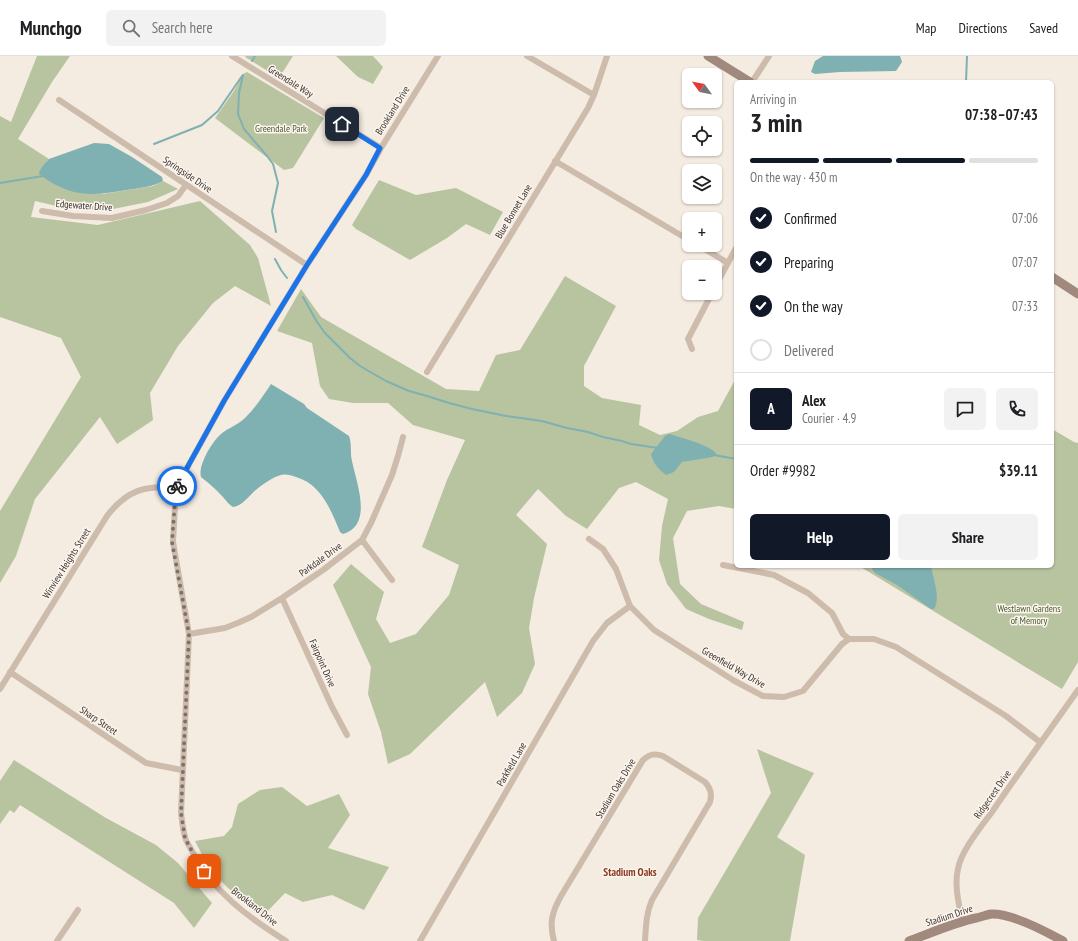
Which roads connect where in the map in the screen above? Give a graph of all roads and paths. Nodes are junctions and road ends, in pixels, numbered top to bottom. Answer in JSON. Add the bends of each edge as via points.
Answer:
{"nodes":[{"id":1,"x":232,"y":56,"type":"edge"},
{"id":2,"x":438,"y":56,"type":"edge"},
{"id":3,"x":527,"y":56,"type":"edge"},
{"id":4,"x":606,"y":56,"type":"edge"},
{"id":5,"x":708,"y":56,"type":"edge"},
{"id":6,"x":769,"y":56,"type":"edge"},
{"id":7,"x":748,"y":80,"type":"edge"},
{"id":8,"x":752,"y":80,"type":"edge"},
{"id":9,"x":594,"y":95,"type":"junction"},
{"id":10,"x":59,"y":100,"type":"dead end"},
{"id":11,"x":380,"y":148,"type":"junction"},
{"id":12,"x":555,"y":161,"type":"junction"},
{"id":13,"x":186,"y":185,"type":"junction"},
{"id":14,"x":42,"y":211,"type":"dead end"},
{"id":15,"x":682,"y":236,"type":"edge"},
{"id":16,"x":710,"y":252,"type":"edge"},
{"id":17,"x":734,"y":252,"type":"edge"},
{"id":18,"x":728,"y":263,"type":"junction"},
{"id":19,"x":307,"y":265,"type":"junction"},
{"id":20,"x":722,"y":274,"type":"edge"},
{"id":21,"x":1054,"y":278,"type":"edge"},
{"id":22,"x":1078,"y":294,"type":"edge"},
{"id":23,"x":708,"y":300,"type":"edge"},
{"id":24,"x":692,"y":349,"type":"dead end"},
{"id":25,"x":427,"y":372,"type":"dead end"},
{"id":26,"x":403,"y":437,"type":"dead end"},
{"id":27,"x":176,"y":488,"type":"junction"},
{"id":28,"x":589,"y":539,"type":"dead end"},
{"id":29,"x":362,"y":540,"type":"junction"},
{"id":30,"x":723,"y":565,"type":"dead end"},
{"id":31,"x":734,"y":567,"type":"edge"},
{"id":32,"x":738,"y":568,"type":"edge"},
{"id":33,"x":392,"y":580,"type":"dead end"},
{"id":34,"x":282,"y":598,"type":"junction"},
{"id":35,"x":630,"y":606,"type":"junction"},
{"id":36,"x":189,"y":634,"type":"junction"},
{"id":37,"x":849,"y":639,"type":"junction"},
{"id":38,"x":10,"y":672,"type":"junction"},
{"id":39,"x":0,"y":689,"type":"edge"},
{"id":40,"x":1078,"y":690,"type":"edge"},
{"id":41,"x":348,"y":735,"type":"dead end"},
{"id":42,"x":1040,"y":742,"type":"junction"},
{"id":43,"x":182,"y":770,"type":"junction"},
{"id":44,"x":78,"y":910,"type":"dead end"},
{"id":45,"x":962,"y":920,"type":"junction"},
{"id":46,"x":1057,"y":939,"type":"edge"},
{"id":47,"x":57,"y":941,"type":"edge"},
{"id":48,"x":286,"y":941,"type":"edge"},
{"id":49,"x":420,"y":941,"type":"edge"},
{"id":50,"x":554,"y":941,"type":"edge"},
{"id":51,"x":645,"y":941,"type":"edge"},
{"id":52,"x":909,"y":941,"type":"edge"}],
"edges":[{"from":1,"to":11,"type":"street","name":"Greendale Way"},
{"from":2,"to":11,"type":"street","name":"Brookland Drive"},
{"from":3,"to":9,"type":"street"},
{"from":4,"to":9,"type":"street","name":"Blue Bonnet Lane"},
{"from":5,"to":7,"type":"street"},
{"from":6,"to":8,"type":"street"},
{"from":9,"to":12,"type":"street","name":"Blue Bonnet Lane"},
{"from":10,"to":13,"type":"street","name":"Springside Drive"},
{"from":11,"to":19,"type":"street","name":"Brookland Drive","via":[[366,175]]},
{"from":12,"to":15,"type":"street"},
{"from":12,"to":25,"type":"street","name":"Blue Bonnet Lane"},
{"from":13,"to":14,"type":"street","name":"Edgewater Drive","via":[[178,196],[167,203],[112,218]]},
{"from":13,"to":19,"type":"street","name":"Springside Drive"},
{"from":16,"to":18,"type":"street"},
{"from":17,"to":18,"type":"street"},
{"from":18,"to":20,"type":"street"},
{"from":19,"to":27,"type":"street","name":"Brookland Drive","via":[[224,401]]},
{"from":21,"to":22,"type":"street"},
{"from":23,"to":24,"type":"street","via":[[688,339]]},
{"from":26,"to":29,"type":"street","name":"Parkdale Drive","via":[[392,475]]},
{"from":27,"to":36,"type":"street","name":"Brookland Drive","via":[[172,542]]},
{"from":27,"to":38,"type":"street","name":"Winview Heights Street","via":[[143,489],[112,508]]},
{"from":28,"to":35,"type":"street","name":"Greenfield Way Drive","via":[[603,548],[616,569]]},
{"from":29,"to":33,"type":"street"},
{"from":29,"to":34,"type":"street","name":"Parkdale Drive"},
{"from":30,"to":31,"type":"street"},
{"from":32,"to":37,"type":"street","via":[[774,575],[808,593],[832,613],[843,634]]},
{"from":34,"to":36,"type":"street","name":"Parkdale Drive","via":[[251,617],[230,626]]},
{"from":34,"to":41,"type":"street","name":"Fairpoint Drive","via":[[332,707]]},
{"from":35,"to":37,"type":"street","name":"Greenfield Way Drive","via":[[654,630],[763,696],[784,697],[803,691]]},
{"from":35,"to":49,"type":"street","name":"Parkfield Lane","via":[[607,623],[593,641]]},
{"from":36,"to":43,"type":"street","name":"Brookland Drive"},
{"from":37,"to":42,"type":"street","via":[[874,639],[896,647],[1006,716]]},
{"from":38,"to":39,"type":"street","name":"Winview Heights Street"},
{"from":38,"to":43,"type":"street","name":"Sharp Street","via":[[146,763]]},
{"from":40,"to":42,"type":"street","name":"Ridgecrest Drive"},
{"from":42,"to":45,"type":"street","name":"Ridgecrest Drive","via":[[961,860],[957,891]]},
{"from":43,"to":48,"type":"street","name":"Brookland Drive","via":[[181,813],[185,838],[197,861],[230,901]]},
{"from":44,"to":47,"type":"street"},
{"from":45,"to":46,"type":"street","name":"Stadium Drive","via":[[991,914],[1005,916],[1022,921]]},
{"from":45,"to":52,"type":"street","name":"Stadium Drive"},
{"from":50,"to":51,"type":"street","name":"Stadium Oaks Drive","via":[[552,917],[561,896],[643,760],[658,754],[705,782],[711,797],[652,900],[647,917]]}]}
